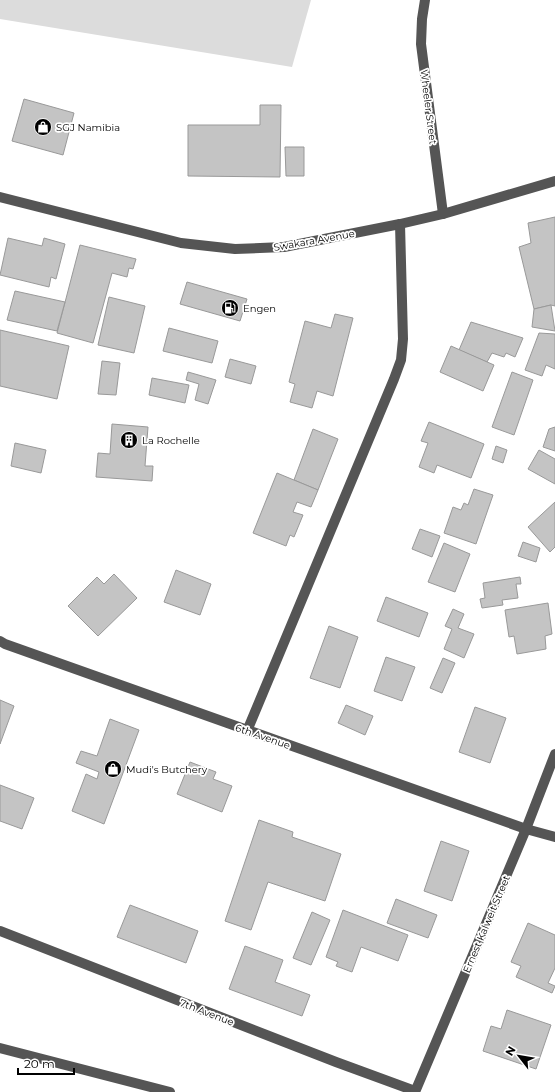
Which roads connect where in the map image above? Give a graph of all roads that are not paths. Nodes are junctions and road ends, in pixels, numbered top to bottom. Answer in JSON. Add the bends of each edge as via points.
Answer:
{"nodes":[{"id":1,"x":425,"y":0,"type":"edge"},
{"id":2,"x":555,"y":181,"type":"edge"},
{"id":3,"x":0,"y":196,"type":"edge"},
{"id":4,"x":443,"y":214,"type":"junction"},
{"id":5,"x":400,"y":224,"type":"junction"},
{"id":6,"x":0,"y":641,"type":"edge"},
{"id":7,"x":247,"y":731,"type":"junction"},
{"id":8,"x":555,"y":754,"type":"edge"},
{"id":9,"x":526,"y":829,"type":"junction"},
{"id":10,"x":555,"y":837,"type":"edge"},
{"id":11,"x":0,"y":930,"type":"edge"},
{"id":12,"x":0,"y":1048,"type":"edge"},
{"id":13,"x":170,"y":1092,"type":"edge"},
{"id":14,"x":415,"y":1092,"type":"edge"}],
"edges":[{"from":1,"to":4,"type":"street","name":"Wheeler Street","via":[[421,44]]},
{"from":2,"to":4,"type":"street","name":"Swakara Avenue"},
{"from":3,"to":5,"type":"street","name":"Swakara Avenue","via":[[181,243],[235,249],[284,247]]},
{"from":4,"to":5,"type":"street","name":"Swakara Avenue"},
{"from":5,"to":7,"type":"street","via":[[403,340],[401,360]]},
{"from":6,"to":7,"type":"street","name":"6th Avenue"},
{"from":7,"to":9,"type":"street","name":"6th Avenue"},
{"from":8,"to":9,"type":"street","name":"Ernest Kalweit Street"},
{"from":9,"to":10,"type":"street","name":"6th Avenue"},
{"from":9,"to":14,"type":"street","name":"Ernest Kalweit Street"},
{"from":11,"to":14,"type":"street","name":"7th Avenue"},
{"from":12,"to":13,"type":"street"}]}
